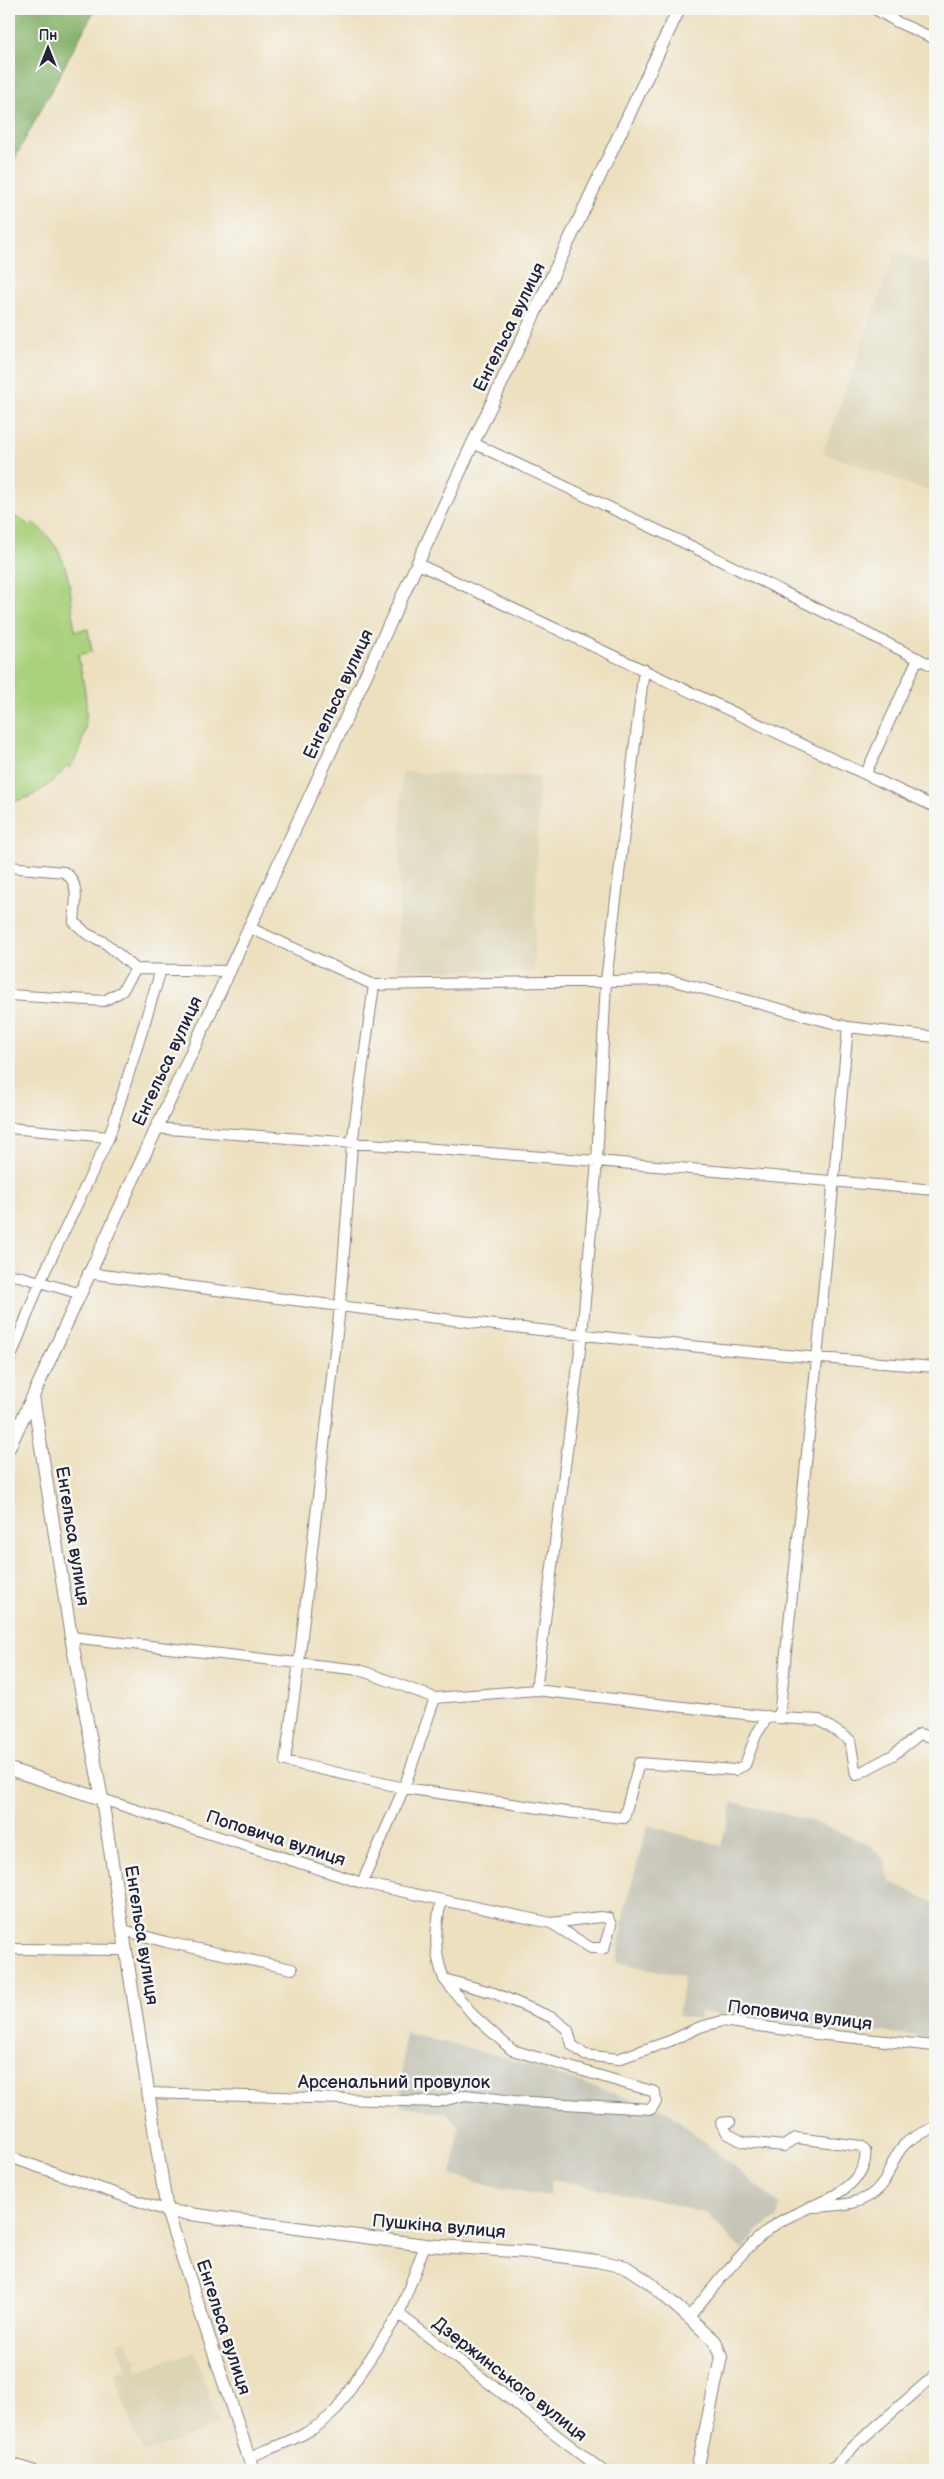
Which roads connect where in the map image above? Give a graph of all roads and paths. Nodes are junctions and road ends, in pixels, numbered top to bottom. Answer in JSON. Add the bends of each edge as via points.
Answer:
{"nodes":[{"id":1,"x":679,"y":9,"type":"edge"},
{"id":2,"x":875,"y":9,"type":"edge"},
{"id":3,"x":935,"y":39,"type":"edge"},
{"id":4,"x":473,"y":443,"type":"junction"},
{"id":5,"x":418,"y":564,"type":"junction"},
{"id":6,"x":918,"y":658,"type":"junction"},
{"id":7,"x":935,"y":666,"type":"edge"},
{"id":8,"x":644,"y":669,"type":"junction"},
{"id":9,"x":866,"y":772,"type":"junction"},
{"id":10,"x":935,"y":806,"type":"edge"},
{"id":11,"x":9,"y":867,"type":"edge"},
{"id":12,"x":248,"y":927,"type":"junction"},
{"id":13,"x":136,"y":969,"type":"junction"},
{"id":14,"x":161,"y":970,"type":"junction"},
{"id":15,"x":228,"y":971,"type":"junction"},
{"id":16,"x":606,"y":981,"type":"junction"},
{"id":17,"x":374,"y":985,"type":"junction"},
{"id":18,"x":9,"y":995,"type":"edge"},
{"id":19,"x":848,"y":1027,"type":"junction"},
{"id":20,"x":935,"y":1037,"type":"edge"},
{"id":21,"x":9,"y":1128,"type":"edge"},
{"id":22,"x":154,"y":1128,"type":"junction"},
{"id":23,"x":109,"y":1137,"type":"junction"},
{"id":24,"x":352,"y":1144,"type":"junction"},
{"id":25,"x":597,"y":1161,"type":"junction"},
{"id":26,"x":834,"y":1182,"type":"junction"},
{"id":27,"x":935,"y":1190,"type":"edge"},
{"id":28,"x":88,"y":1273,"type":"junction"},
{"id":29,"x":9,"y":1275,"type":"edge"},
{"id":30,"x":40,"y":1282,"type":"junction"},
{"id":31,"x":78,"y":1293,"type":"junction"},
{"id":32,"x":340,"y":1307,"type":"junction"},
{"id":33,"x":582,"y":1335,"type":"junction"},
{"id":34,"x":817,"y":1359,"type":"junction"},
{"id":35,"x":9,"y":1362,"type":"edge"},
{"id":36,"x":935,"y":1367,"type":"edge"},
{"id":37,"x":33,"y":1396,"type":"junction"},
{"id":38,"x":9,"y":1448,"type":"edge"},
{"id":39,"x":71,"y":1636,"type":"junction"},
{"id":40,"x":299,"y":1662,"type":"junction"},
{"id":41,"x":536,"y":1690,"type":"junction"},
{"id":42,"x":435,"y":1698,"type":"junction"},
{"id":43,"x":768,"y":1716,"type":"junction"},
{"id":44,"x":779,"y":1718,"type":"junction"},
{"id":45,"x":935,"y":1738,"type":"edge"},
{"id":46,"x":9,"y":1769,"type":"edge"},
{"id":47,"x":404,"y":1788,"type":"junction"},
{"id":48,"x":102,"y":1799,"type":"junction"},
{"id":49,"x":362,"y":1883,"type":"junction"},
{"id":50,"x":441,"y":1901,"type":"junction"},
{"id":51,"x":551,"y":1923,"type":"junction"},
{"id":52,"x":123,"y":1930,"type":"junction"},
{"id":53,"x":9,"y":1948,"type":"edge"},
{"id":54,"x":126,"y":1950,"type":"junction"},
{"id":55,"x":292,"y":1969,"type":"dead end"},
{"id":56,"x":444,"y":1979,"type":"junction"},
{"id":57,"x":935,"y":2046,"type":"edge"},
{"id":58,"x":149,"y":2093,"type":"junction"},
{"id":59,"x":730,"y":2122,"type":"dead end"},
{"id":60,"x":935,"y":2127,"type":"edge"},
{"id":61,"x":9,"y":2156,"type":"edge"},
{"id":62,"x":809,"y":2207,"type":"junction"},
{"id":63,"x":167,"y":2211,"type":"junction"},
{"id":64,"x":425,"y":2245,"type":"junction"},
{"id":65,"x":399,"y":2314,"type":"junction"},
{"id":66,"x":689,"y":2317,"type":"junction"},
{"id":67,"x":935,"y":2375,"type":"edge"},
{"id":68,"x":249,"y":2457,"type":"junction"},
{"id":69,"x":9,"y":2463,"type":"edge"},
{"id":70,"x":32,"y":2470,"type":"edge"},
{"id":71,"x":253,"y":2470,"type":"edge"},
{"id":72,"x":602,"y":2470,"type":"edge"},
{"id":73,"x":697,"y":2470,"type":"edge"},
{"id":74,"x":831,"y":2470,"type":"edge"}],
"edges":[{"from":1,"to":4,"type":"street","name":"Енгельса вулиця"},
{"from":2,"to":3,"type":"street"},
{"from":4,"to":5,"type":"street","name":"Енгельса вулиця"},
{"from":4,"to":6,"type":"street"},
{"from":5,"to":8,"type":"street"},
{"from":5,"to":12,"type":"street","name":"Енгельса вулиця"},
{"from":6,"to":7,"type":"street"},
{"from":6,"to":9,"type":"street"},
{"from":8,"to":9,"type":"street"},
{"from":8,"to":16,"type":"street"},
{"from":9,"to":10,"type":"street"},
{"from":11,"to":13,"type":"street","via":[[64,872],[71,876],[76,885],[74,922]]},
{"from":12,"to":15,"type":"street","name":"Енгельса вулиця"},
{"from":12,"to":17,"type":"street"},
{"from":13,"to":14,"type":"street"},
{"from":13,"to":18,"type":"street","via":[[122,991],[104,1001]]},
{"from":14,"to":15,"type":"street"},
{"from":14,"to":23,"type":"street"},
{"from":15,"to":22,"type":"street","name":"Енгельса вулиця"},
{"from":16,"to":17,"type":"street"},
{"from":16,"to":19,"type":"street","via":[[670,980]]},
{"from":16,"to":25,"type":"street"},
{"from":17,"to":24,"type":"street"},
{"from":19,"to":20,"type":"street"},
{"from":19,"to":26,"type":"street"},
{"from":21,"to":23,"type":"street"},
{"from":22,"to":24,"type":"street"},
{"from":22,"to":28,"type":"street","name":"Енгельса вулиця"},
{"from":23,"to":30,"type":"street"},
{"from":24,"to":25,"type":"street"},
{"from":24,"to":32,"type":"street"},
{"from":25,"to":26,"type":"street"},
{"from":25,"to":33,"type":"street"},
{"from":26,"to":27,"type":"street"},
{"from":26,"to":34,"type":"street"},
{"from":28,"to":31,"type":"street","name":"Енгельса вулиця"},
{"from":28,"to":32,"type":"street"},
{"from":29,"to":30,"type":"street"},
{"from":30,"to":31,"type":"street"},
{"from":30,"to":35,"type":"street"},
{"from":31,"to":37,"type":"street","name":"Енгельса вулиця"},
{"from":32,"to":33,"type":"street"},
{"from":32,"to":40,"type":"street"},
{"from":33,"to":34,"type":"street"},
{"from":33,"to":41,"type":"street"},
{"from":34,"to":36,"type":"street"},
{"from":34,"to":44,"type":"street"},
{"from":37,"to":38,"type":"street","name":"Енгельса вулиця"},
{"from":37,"to":39,"type":"street","name":"Енгельса вулиця"},
{"from":39,"to":40,"type":"street"},
{"from":39,"to":48,"type":"street","name":"Енгельса вулиця"},
{"from":40,"to":42,"type":"street","via":[[360,1670]]},
{"from":40,"to":47,"type":"street","via":[[285,1761]]},
{"from":41,"to":42,"type":"street"},
{"from":41,"to":43,"type":"street"},
{"from":42,"to":47,"type":"street"},
{"from":43,"to":44,"type":"street"},
{"from":43,"to":47,"type":"street","via":[[756,1735],[745,1765],[735,1770],[640,1763],[624,1818]]},
{"from":44,"to":45,"type":"street","via":[[819,1720],[850,1740],[856,1775],[893,1755],[920,1734]]},
{"from":46,"to":48,"type":"street"},
{"from":47,"to":49,"type":"street"},
{"from":48,"to":49,"type":"street","name":"Поповича вулиця"},
{"from":48,"to":52,"type":"street","name":"Енгельса вулиця"},
{"from":49,"to":50,"type":"street","name":"Поповича вулиця"},
{"from":50,"to":51,"type":"street","name":"Поповича вулиця"},
{"from":50,"to":56,"type":"street","via":[[434,1935],[437,1961]]},
{"from":51,"to":51,"type":"street","name":"Поповича вулиця","via":[[591,1948],[604,1948],[610,1925],[608,1918],[600,1917]]},
{"from":52,"to":54,"type":"street","name":"Енгельса вулиця"},
{"from":52,"to":55,"type":"street"},
{"from":53,"to":54,"type":"street"},
{"from":54,"to":58,"type":"street","name":"Енгельса вулиця"},
{"from":56,"to":57,"type":"street","name":"Поповича вулиця","via":[[494,1993],[553,2018],[568,2030],[572,2045],[585,2055],[618,2060],[722,2020],[816,2034]]},
{"from":56,"to":58,"type":"street","name":"Арсенальний провулок","via":[[474,2016],[512,2050],[655,2092],[656,2102],[651,2109],[466,2095],[438,2102]]},
{"from":58,"to":63,"type":"street","name":"Енгельса вулиця"},
{"from":59,"to":62,"type":"street","via":[[721,2123],[728,2134],[743,2142],[784,2146],[796,2138],[843,2142],[865,2150],[865,2164],[852,2182]]},
{"from":60,"to":62,"type":"street","via":[[905,2143],[883,2182],[864,2198],[840,2206]]},
{"from":61,"to":63,"type":"street","name":"Пушкіна вулиця"},
{"from":62,"to":66,"type":"street","via":[[772,2227],[746,2249]]},
{"from":63,"to":64,"type":"street","name":"Пушкіна вулиця"},
{"from":63,"to":68,"type":"street","name":"Енгельса вулиця"},
{"from":64,"to":65,"type":"street"},
{"from":64,"to":66,"type":"street","name":"Пушкіна вулиця","via":[[528,2252],[626,2267]]},
{"from":65,"to":68,"type":"street","via":[[325,2423],[308,2434]]},
{"from":65,"to":72,"type":"street","name":"Дзержинського вулиця"},
{"from":66,"to":73,"type":"street","name":"Пушкіна вулиця","via":[[715,2341],[721,2358]]},
{"from":67,"to":74,"type":"street"},
{"from":68,"to":71,"type":"street","name":"Енгельса вулиця"},
{"from":69,"to":70,"type":"street"}]}
